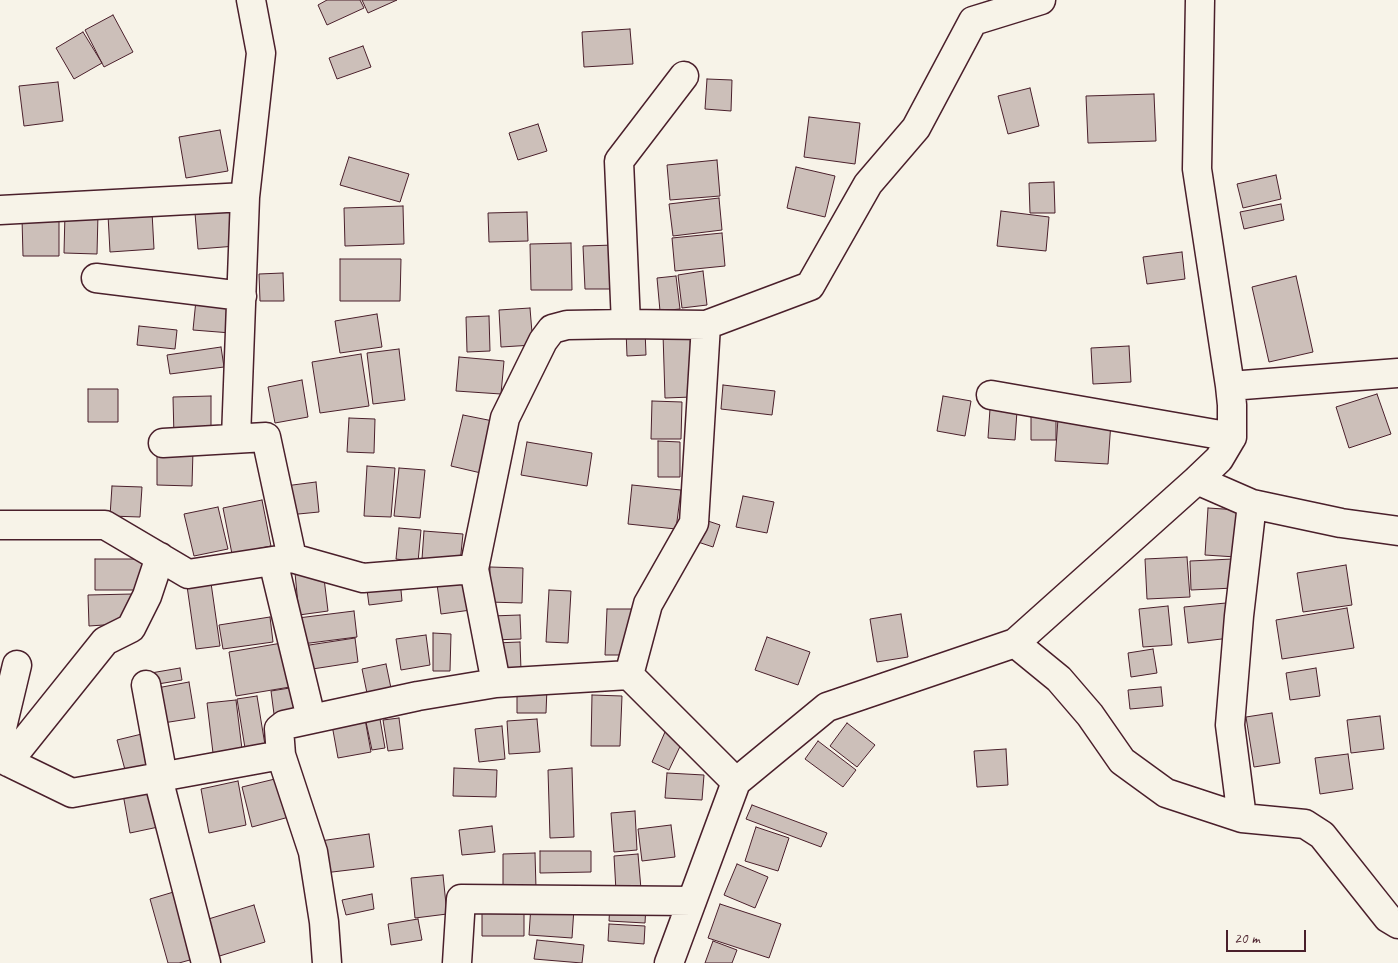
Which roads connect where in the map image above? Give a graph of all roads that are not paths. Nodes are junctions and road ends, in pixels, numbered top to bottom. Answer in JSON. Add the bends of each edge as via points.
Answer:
{"nodes":[{"id":1,"x":251,"y":0,"type":"edge"},
{"id":2,"x":1041,"y":0,"type":"edge"},
{"id":3,"x":1200,"y":0,"type":"edge"},
{"id":4,"x":684,"y":76,"type":"dead end"},
{"id":5,"x":245,"y":197,"type":"junction"},
{"id":6,"x":0,"y":210,"type":"edge"},
{"id":7,"x":96,"y":278,"type":"dead end"},
{"id":8,"x":242,"y":296,"type":"junction"},
{"id":9,"x":626,"y":324,"type":"junction"},
{"id":10,"x":706,"y":324,"type":"junction"},
{"id":11,"x":1398,"y":373,"type":"edge"},
{"id":12,"x":1230,"y":386,"type":"junction"},
{"id":13,"x":991,"y":395,"type":"dead end"},
{"id":14,"x":1232,"y":437,"type":"junction"},
{"id":15,"x":236,"y":438,"type":"junction"},
{"id":16,"x":163,"y":443,"type":"dead end"},
{"id":17,"x":1197,"y":480,"type":"junction"},
{"id":18,"x":1252,"y":504,"type":"junction"},
{"id":19,"x":0,"y":525,"type":"edge"},
{"id":20,"x":1398,"y":531,"type":"edge"},
{"id":21,"x":160,"y":557,"type":"junction"},
{"id":22,"x":283,"y":560,"type":"junction"},
{"id":23,"x":474,"y":570,"type":"junction"},
{"id":24,"x":1015,"y":643,"type":"junction"},
{"id":25,"x":18,"y":665,"type":"dead end"},
{"id":26,"x":629,"y":674,"type":"junction"},
{"id":27,"x":496,"y":683,"type":"junction"},
{"id":28,"x":146,"y":685,"type":"dead end"},
{"id":29,"x":311,"y":718,"type":"junction"},
{"id":30,"x":0,"y":736,"type":"edge"},
{"id":31,"x":281,"y":755,"type":"junction"},
{"id":32,"x":4,"y":760,"type":"edge"},
{"id":33,"x":161,"y":777,"type":"junction"},
{"id":34,"x":736,"y":782,"type":"junction"},
{"id":35,"x":1242,"y":818,"type":"junction"},
{"id":36,"x":692,"y":901,"type":"junction"},
{"id":37,"x":1398,"y":924,"type":"edge"},
{"id":38,"x":206,"y":963,"type":"edge"},
{"id":39,"x":327,"y":963,"type":"edge"},
{"id":40,"x":457,"y":963,"type":"edge"},
{"id":41,"x":669,"y":963,"type":"edge"}],
"edges":[{"from":1,"to":5,"type":"street","via":[[261,53]]},
{"from":2,"to":10,"type":"street","via":[[973,21],[916,128],[868,184],[810,286]]},
{"from":3,"to":12,"type":"street","via":[[1197,169]]},
{"from":4,"to":9,"type":"street","via":[[619,162]]},
{"from":5,"to":6,"type":"street"},
{"from":5,"to":8,"type":"street"},
{"from":7,"to":8,"type":"street"},
{"from":8,"to":15,"type":"street"},
{"from":9,"to":10,"type":"street"},
{"from":9,"to":23,"type":"street","via":[[560,327],[552,329],[543,341],[505,418]]},
{"from":10,"to":26,"type":"street","via":[[694,522],[648,604]]},
{"from":11,"to":12,"type":"street"},
{"from":12,"to":14,"type":"street"},
{"from":13,"to":14,"type":"street"},
{"from":14,"to":17,"type":"street","via":[[1219,459]]},
{"from":15,"to":16,"type":"street"},
{"from":15,"to":22,"type":"street","via":[[266,437]]},
{"from":17,"to":18,"type":"street"},
{"from":17,"to":24,"type":"street"},
{"from":18,"to":20,"type":"street"},
{"from":18,"to":35,"type":"street","via":[[1230,725]]},
{"from":19,"to":21,"type":"street","via":[[105,525]]},
{"from":21,"to":22,"type":"street","via":[[188,574]]},
{"from":21,"to":32,"type":"street","via":[[147,596],[131,628],[105,640]]},
{"from":22,"to":23,"type":"street","via":[[363,578]]},
{"from":22,"to":29,"type":"street"},
{"from":23,"to":27,"type":"street"},
{"from":24,"to":34,"type":"street","via":[[827,707]]},
{"from":24,"to":35,"type":"street","via":[[1059,679],[1090,715],[1122,761],[1166,793]]},
{"from":25,"to":30,"type":"street"},
{"from":26,"to":27,"type":"street"},
{"from":26,"to":34,"type":"street"},
{"from":27,"to":29,"type":"street"},
{"from":28,"to":33,"type":"street"},
{"from":29,"to":31,"type":"street","via":[[279,729]]},
{"from":31,"to":33,"type":"street"},
{"from":31,"to":39,"type":"street","via":[[313,852]]},
{"from":32,"to":33,"type":"street","via":[[72,793]]},
{"from":33,"to":38,"type":"street"},
{"from":34,"to":36,"type":"street"},
{"from":35,"to":37,"type":"street","via":[[1305,824],[1322,835],[1388,918]]},
{"from":36,"to":40,"type":"street","via":[[461,899]]},
{"from":36,"to":41,"type":"street"}]}
